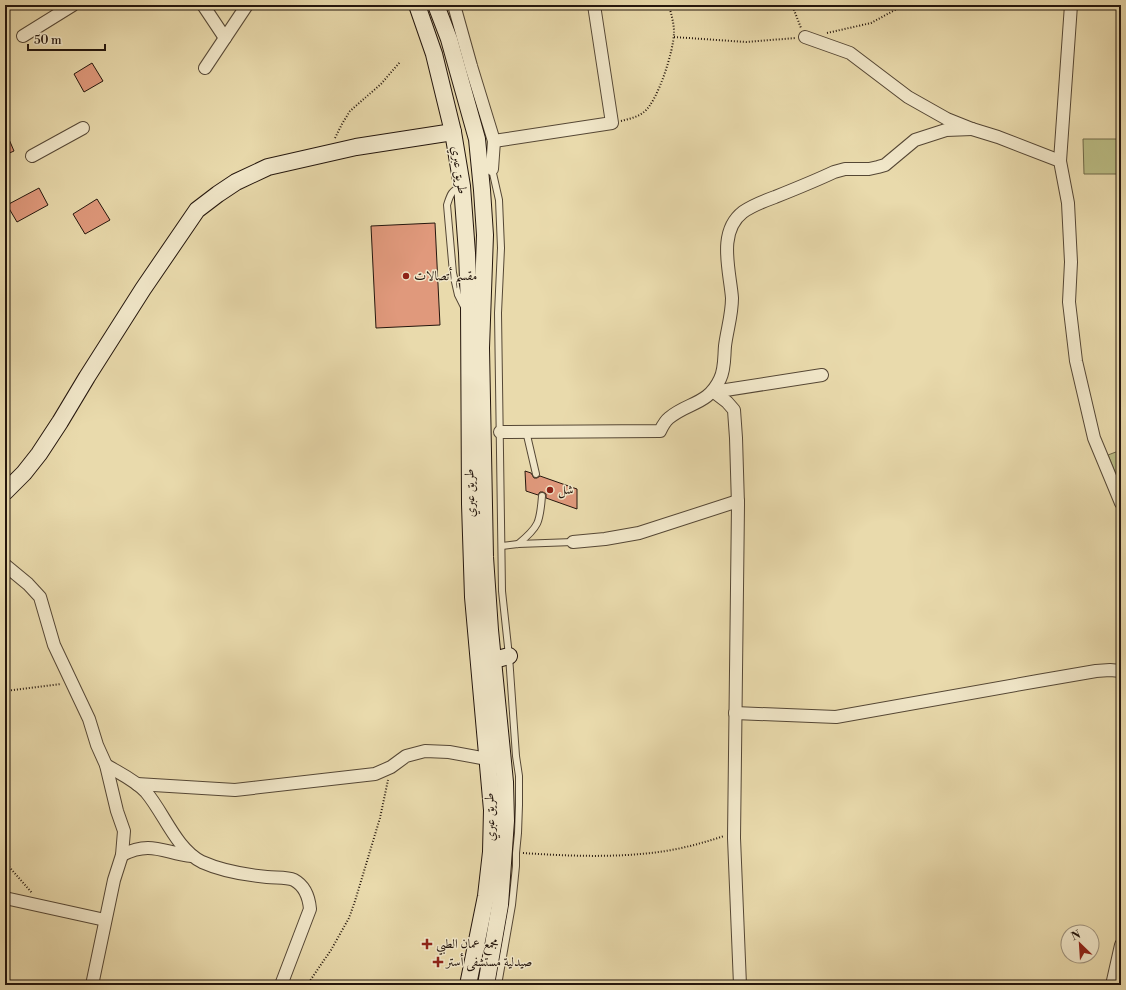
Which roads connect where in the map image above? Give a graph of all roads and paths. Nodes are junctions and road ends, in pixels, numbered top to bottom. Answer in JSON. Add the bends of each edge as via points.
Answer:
{"nodes":[{"id":1,"x":73,"y":5,"type":"edge"},
{"id":2,"x":203,"y":5,"type":"edge"},
{"id":3,"x":247,"y":5,"type":"edge"},
{"id":4,"x":436,"y":5,"type":"edge"},
{"id":5,"x":454,"y":5,"type":"edge"},
{"id":6,"x":594,"y":5,"type":"edge"},
{"id":7,"x":669,"y":5,"type":"edge"},
{"id":8,"x":790,"y":5,"type":"edge"},
{"id":9,"x":904,"y":5,"type":"edge"},
{"id":10,"x":1071,"y":5,"type":"edge"},
{"id":11,"x":418,"y":7,"type":"edge"},
{"id":12,"x":23,"y":36,"type":"dead end"},
{"id":13,"x":674,"y":37,"type":"junction"},
{"id":14,"x":805,"y":37,"type":"junction"},
{"id":15,"x":225,"y":38,"type":"junction"},
{"id":16,"x":400,"y":62,"type":"dead end"},
{"id":17,"x":457,"y":66,"type":"junction"},
{"id":18,"x":205,"y":68,"type":"dead end"},
{"id":19,"x":612,"y":123,"type":"junction"},
{"id":20,"x":83,"y":128,"type":"dead end"},
{"id":21,"x":972,"y":129,"type":"junction"},
{"id":22,"x":453,"y":132,"type":"junction"},
{"id":23,"x":494,"y":141,"type":"junction"},
{"id":24,"x":323,"y":154,"type":"junction"},
{"id":25,"x":32,"y":156,"type":"dead end"},
{"id":26,"x":1060,"y":161,"type":"junction"},
{"id":27,"x":492,"y":170,"type":"joint"},
{"id":28,"x":462,"y":186,"type":"junction"},
{"id":29,"x":485,"y":235,"type":"junction"},
{"id":30,"x":822,"y":375,"type":"dead end"},
{"id":31,"x":713,"y":392,"type":"junction"},
{"id":32,"x":526,"y":431,"type":"junction"},
{"id":33,"x":500,"y":432,"type":"junction"},
{"id":34,"x":536,"y":474,"type":"dead end"},
{"id":35,"x":5,"y":492,"type":"edge"},
{"id":36,"x":542,"y":496,"type":"dead end"},
{"id":37,"x":738,"y":501,"type":"junction"},
{"id":38,"x":1121,"y":503,"type":"edge"},
{"id":39,"x":573,"y":542,"type":"joint"},
{"id":40,"x":518,"y":544,"type":"junction"},
{"id":41,"x":502,"y":546,"type":"junction"},
{"id":42,"x":5,"y":565,"type":"edge"},
{"id":43,"x":501,"y":658,"type":"junction"},
{"id":44,"x":1121,"y":672,"type":"edge"},
{"id":45,"x":73,"y":683,"type":"junction"},
{"id":46,"x":5,"y":691,"type":"edge"},
{"id":47,"x":735,"y":713,"type":"junction"},
{"id":48,"x":487,"y":759,"type":"junction"},
{"id":49,"x":106,"y":765,"type":"junction"},
{"id":50,"x":391,"y":767,"type":"junction"},
{"id":51,"x":137,"y":784,"type":"junction"},
{"id":52,"x":734,"y":834,"type":"junction"},
{"id":53,"x":516,"y":853,"type":"junction"},
{"id":54,"x":122,"y":855,"type":"junction"},
{"id":55,"x":192,"y":856,"type":"junction"},
{"id":56,"x":5,"y":862,"type":"edge"},
{"id":57,"x":5,"y":898,"type":"edge"},
{"id":58,"x":44,"y":906,"type":"junction"},
{"id":59,"x":106,"y":920,"type":"junction"},
{"id":60,"x":1121,"y":945,"type":"edge"},
{"id":61,"x":92,"y":985,"type":"edge"},
{"id":62,"x":281,"y":985,"type":"edge"},
{"id":63,"x":307,"y":985,"type":"edge"},
{"id":64,"x":468,"y":985,"type":"edge"},
{"id":65,"x":486,"y":985,"type":"edge"},
{"id":66,"x":498,"y":985,"type":"edge"},
{"id":67,"x":740,"y":985,"type":"edge"},
{"id":68,"x":1112,"y":985,"type":"edge"}],
"edges":[{"from":1,"to":12,"type":"street"},
{"from":2,"to":15,"type":"street"},
{"from":3,"to":15,"type":"street"},
{"from":4,"to":17,"type":"main road","name":"طريق عبري"},
{"from":5,"to":23,"type":"street"},
{"from":6,"to":19,"type":"street"},
{"from":7,"to":13,"type":"path"},
{"from":8,"to":14,"type":"path"},
{"from":9,"to":14,"type":"path","via":[[871,23]]},
{"from":10,"to":26,"type":"street"},
{"from":11,"to":17,"type":"main road","via":[[444,63],[452,68]]},
{"from":11,"to":22,"type":"main road","name":"طريق عبري","via":[[434,54]]},
{"from":13,"to":14,"type":"path","via":[[746,42]]},
{"from":13,"to":19,"type":"path","via":[[664,74],[650,106],[633,118]]},
{"from":14,"to":21,"type":"street","via":[[850,53],[908,97],[947,119]]},
{"from":15,"to":18,"type":"street"},
{"from":16,"to":24,"type":"path","via":[[381,84],[350,111],[333,142]]},
{"from":17,"to":29,"type":"main road","name":"طريق عبري","via":[[476,139]]},
{"from":19,"to":23,"type":"street"},
{"from":20,"to":25,"type":"street"},
{"from":21,"to":26,"type":"street"},
{"from":21,"to":31,"type":"street","via":[[946,130],[929,134],[915,140],[885,165],[834,172],[756,204],[742,213],[728,235],[731,314],[724,366]]},
{"from":22,"to":24,"type":"main road"},
{"from":22,"to":28,"type":"main road","name":"طريق عبري"},
{"from":23,"to":27,"type":"street"},
{"from":24,"to":35,"type":"main road","via":[[268,166],[236,182],[197,210],[134,302],[39,454]]},
{"from":26,"to":38,"type":"street","via":[[1068,203],[1070,302],[1076,361],[1094,438]]},
{"from":27,"to":33,"type":"lane","via":[[500,200]]},
{"from":28,"to":29,"type":"main road","via":[[470,187],[476,194]]},
{"from":28,"to":48,"type":"main road","name":"طريق عبري","via":[[469,315],[473,597]]},
{"from":29,"to":43,"type":"main road","name":"طريق عبري","via":[[481,348],[485,557],[490,630]]},
{"from":30,"to":31,"type":"street"},
{"from":31,"to":32,"type":"street","via":[[667,419],[660,430]]},
{"from":31,"to":37,"type":"street","via":[[734,410]]},
{"from":32,"to":33,"type":"street"},
{"from":32,"to":34,"type":"lane"},
{"from":33,"to":41,"type":"lane"},
{"from":36,"to":40,"type":"lane","via":[[541,516],[536,528]]},
{"from":37,"to":39,"type":"street","via":[[639,532]]},
{"from":37,"to":47,"type":"street"},
{"from":39,"to":40,"type":"lane"},
{"from":40,"to":41,"type":"lane"},
{"from":41,"to":43,"type":"lane"},
{"from":42,"to":45,"type":"street","via":[[40,597],[54,645]]},
{"from":43,"to":53,"type":"lane","via":[[519,776]]},
{"from":43,"to":65,"type":"main road","name":"طريق عبري","via":[[506,821],[500,905]]},
{"from":44,"to":47,"type":"street","via":[[1110,670],[1089,673],[836,717]]},
{"from":45,"to":46,"type":"path"},
{"from":45,"to":49,"type":"street"},
{"from":47,"to":52,"type":"street"},
{"from":48,"to":50,"type":"street","via":[[425,750],[406,756]]},
{"from":48,"to":64,"type":"main road","name":"طريق عبري","via":[[492,810],[491,852],[486,896]]},
{"from":49,"to":51,"type":"street"},
{"from":49,"to":54,"type":"street","via":[[124,831]]},
{"from":50,"to":51,"type":"street","via":[[362,776],[235,790]]},
{"from":50,"to":63,"type":"path","via":[[380,818],[349,918]]},
{"from":51,"to":55,"type":"street"},
{"from":52,"to":53,"type":"path","via":[[659,852],[595,856]]},
{"from":52,"to":67,"type":"street"},
{"from":53,"to":66,"type":"lane","via":[[512,905]]},
{"from":54,"to":55,"type":"street","via":[[151,847]]},
{"from":54,"to":59,"type":"street"},
{"from":55,"to":62,"type":"street","via":[[203,863],[222,869],[294,880],[305,891],[310,909]]},
{"from":56,"to":58,"type":"path"},
{"from":57,"to":58,"type":"street"},
{"from":58,"to":59,"type":"street"},
{"from":59,"to":61,"type":"street"},
{"from":60,"to":68,"type":"street"}]}
